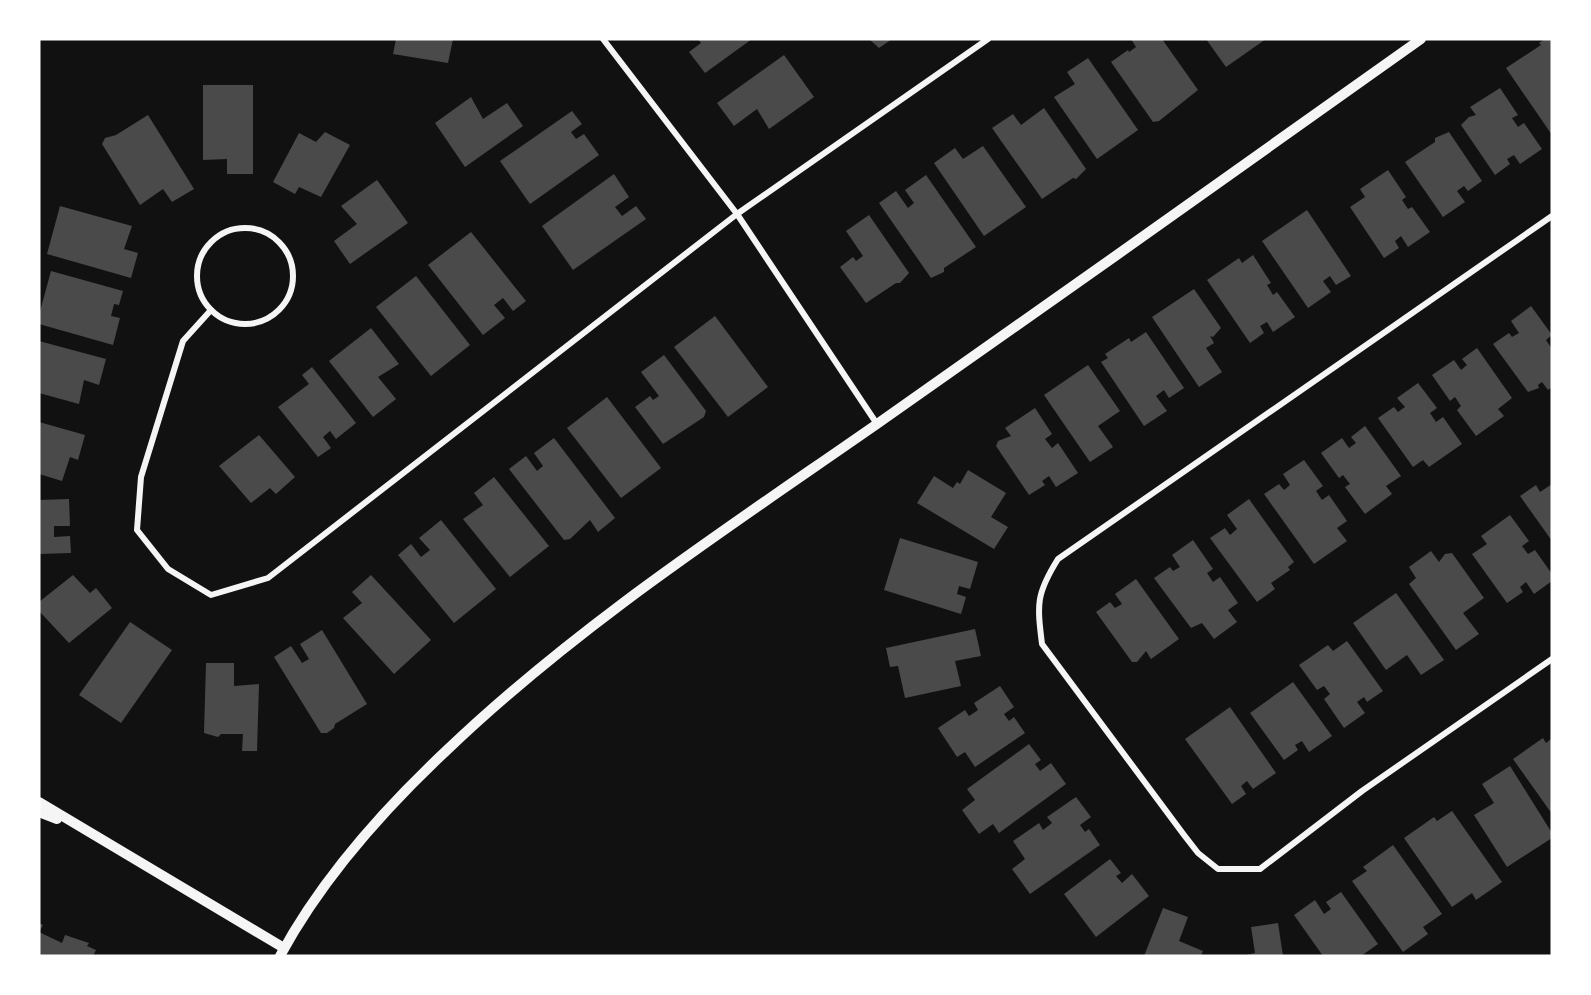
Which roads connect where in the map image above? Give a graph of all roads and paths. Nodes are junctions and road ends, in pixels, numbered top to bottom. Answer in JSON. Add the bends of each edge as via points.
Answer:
{"nodes":[{"id":1,"x":603,"y":39,"type":"edge"},
{"id":2,"x":988,"y":39,"type":"edge"},
{"id":3,"x":1421,"y":39,"type":"edge"},
{"id":4,"x":737,"y":213,"type":"junction"},
{"id":5,"x":1552,"y":216,"type":"edge"},
{"id":6,"x":211,"y":310,"type":"junction"},
{"id":7,"x":877,"y":424,"type":"junction"},
{"id":8,"x":1552,"y":659,"type":"edge"},
{"id":9,"x":39,"y":802,"type":"edge"},
{"id":10,"x":39,"y":812,"type":"edge"},
{"id":11,"x":83,"y":828,"type":"junction"},
{"id":12,"x":282,"y":952,"type":"edge"}],
"edges":[{"from":1,"to":4,"type":"street"},
{"from":2,"to":4,"type":"street"},
{"from":3,"to":7,"type":"street"},
{"from":4,"to":6,"type":"street","via":[[268,578],[211,596],[168,569],[137,530],[141,477],[183,341]]},
{"from":4,"to":7,"type":"street"},
{"from":5,"to":8,"type":"street","via":[[1058,559],[1041,587],[1038,614],[1042,644],[1198,853],[1218,869],[1260,869],[1362,791]]},
{"from":6,"to":6,"type":"street","via":[[224,320],[240,324],[257,323],[272,316],[291,290],[293,273],[280,243],[254,228],[238,228],[211,242],[197,268],[201,298]]},
{"from":7,"to":12,"type":"street","via":[[616,607],[476,722],[408,787],[373,827],[328,883]]},
{"from":9,"to":11,"type":"street"},
{"from":10,"to":11,"type":"street"},
{"from":11,"to":12,"type":"street"}]}
